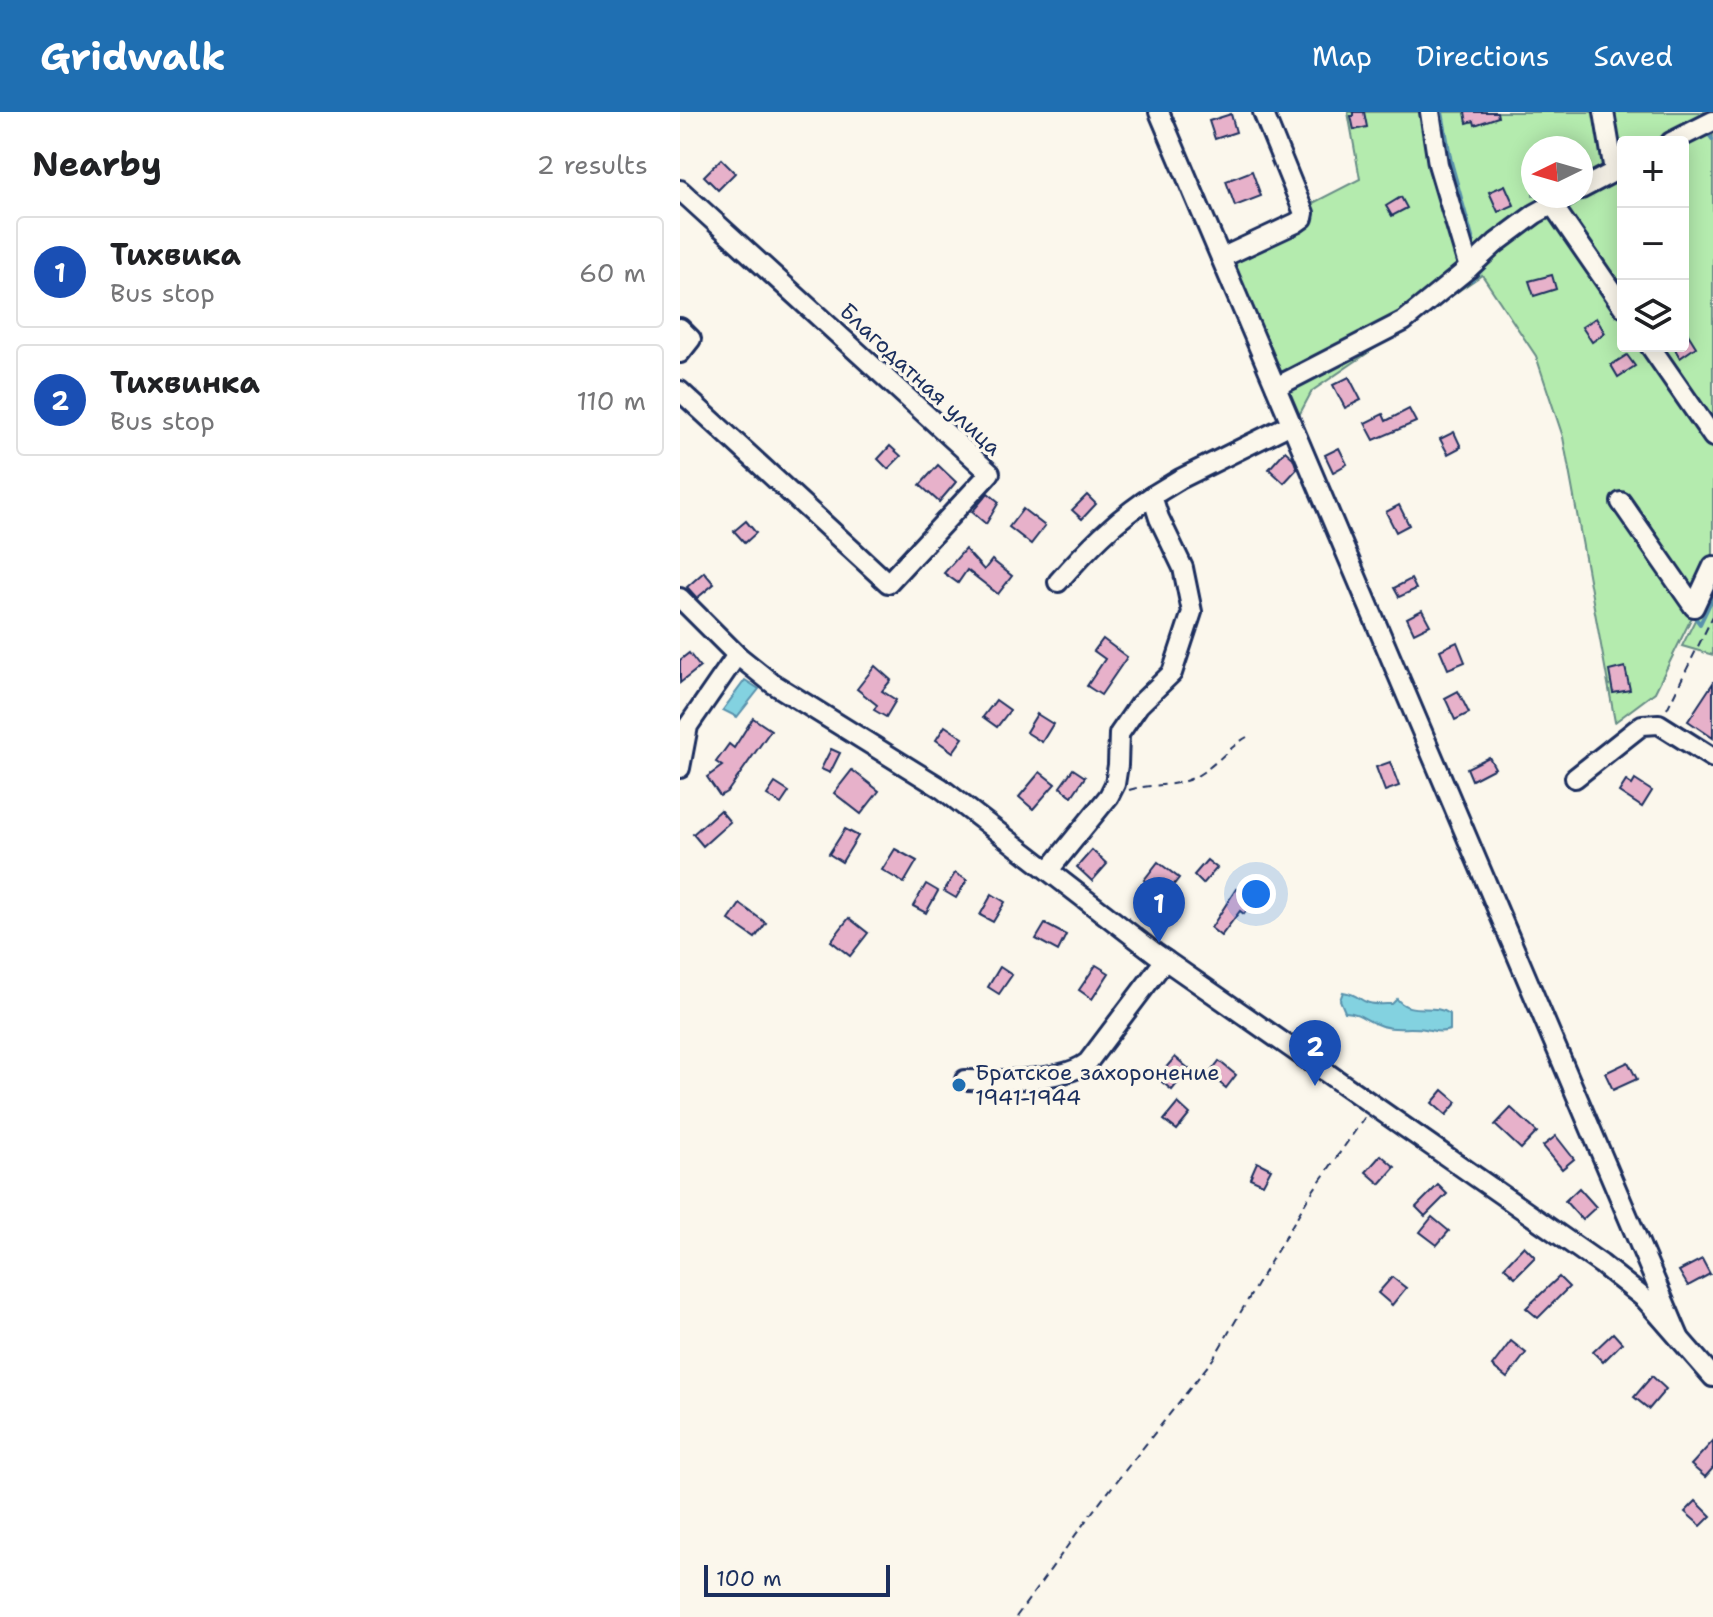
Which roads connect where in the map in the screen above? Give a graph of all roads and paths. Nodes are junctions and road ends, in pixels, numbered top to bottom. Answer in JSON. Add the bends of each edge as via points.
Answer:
{"nodes":[{"id":1,"x":1159,"y":112,"type":"edge"},
{"id":2,"x":1263,"y":112,"type":"edge"},
{"id":3,"x":1430,"y":112,"type":"edge"},
{"id":4,"x":1604,"y":112,"type":"edge"},
{"id":5,"x":1712,"y":123,"type":"edge"},
{"id":6,"x":1684,"y":136,"type":"edge"},
{"id":7,"x":1617,"y":165,"type":"edge"},
{"id":8,"x":1617,"y":170,"type":"edge"},
{"id":9,"x":1593,"y":183,"type":"edge"},
{"id":10,"x":680,"y":190,"type":"edge"},
{"id":11,"x":1546,"y":208,"type":"edge"},
{"id":12,"x":1565,"y":208,"type":"edge"},
{"id":13,"x":1221,"y":258,"type":"junction"},
{"id":14,"x":1469,"y":268,"type":"junction"},
{"id":15,"x":1617,"y":297,"type":"edge"},
{"id":16,"x":680,"y":328,"type":"edge"},
{"id":17,"x":1654,"y":352,"type":"edge"},
{"id":18,"x":680,"y":353,"type":"edge"},
{"id":19,"x":1276,"y":387,"type":"junction"},
{"id":20,"x":680,"y":391,"type":"edge"},
{"id":21,"x":1291,"y":424,"type":"junction"},
{"id":22,"x":1713,"y":437,"type":"edge"},
{"id":23,"x":1152,"y":496,"type":"junction"},
{"id":24,"x":1621,"y":502,"type":"dead end"},
{"id":25,"x":1713,"y":566,"type":"edge"},
{"id":26,"x":1058,"y":582,"type":"dead end"},
{"id":27,"x":680,"y":598,"type":"edge"},
{"id":28,"x":1713,"y":616,"type":"edge"},
{"id":29,"x":737,"y":655,"type":"junction"},
{"id":30,"x":1659,"y":724,"type":"junction"},
{"id":31,"x":1247,"y":737,"type":"dead end"},
{"id":32,"x":1713,"y":758,"type":"edge"},
{"id":33,"x":680,"y":768,"type":"edge"},
{"id":34,"x":1575,"y":778,"type":"dead end"},
{"id":35,"x":1109,"y":796,"type":"junction"},
{"id":36,"x":1049,"y":870,"type":"junction"},
{"id":37,"x":1165,"y":960,"type":"junction"},
{"id":38,"x":965,"y":1080,"type":"dead end"},
{"id":39,"x":1373,"y":1106,"type":"junction"},
{"id":40,"x":1679,"y":1337,"type":"junction"},
{"id":41,"x":1713,"y":1377,"type":"edge"},
{"id":42,"x":1016,"y":1617,"type":"edge"}],
"edges":[{"from":1,"to":13,"type":"street"},
{"from":2,"to":13,"type":"street","via":[[1303,218]]},
{"from":3,"to":14,"type":"street","via":[[1438,164]]},
{"from":4,"to":7,"type":"street"},
{"from":5,"to":6,"type":"street"},
{"from":8,"to":9,"type":"street"},
{"from":10,"to":20,"type":"street","name":"Благодатная улица","via":[[990,473],[888,583]]},
{"from":11,"to":14,"type":"street"},
{"from":12,"to":15,"type":"street"},
{"from":13,"to":19,"type":"street"},
{"from":14,"to":19,"type":"street","via":[[1404,321]]},
{"from":16,"to":18,"type":"street","via":[[691,339]]},
{"from":17,"to":22,"type":"street"},
{"from":19,"to":21,"type":"street"},
{"from":21,"to":23,"type":"street"},
{"from":21,"to":40,"type":"street"},
{"from":23,"to":26,"type":"street","via":[[1095,540]]},
{"from":23,"to":35,"type":"street","via":[[1183,568],[1192,612],[1172,673],[1119,734]]},
{"from":24,"to":25,"type":"street","via":[[1694,607]]},
{"from":27,"to":29,"type":"street"},
{"from":28,"to":30,"type":"path"},
{"from":29,"to":33,"type":"street","via":[[688,726]]},
{"from":29,"to":36,"type":"street","via":[[772,683],[941,788]]},
{"from":30,"to":32,"type":"street"},
{"from":30,"to":34,"type":"street","via":[[1642,725]]},
{"from":31,"to":35,"type":"path","via":[[1186,781]]},
{"from":35,"to":36,"type":"street"},
{"from":36,"to":37,"type":"street"},
{"from":37,"to":38,"type":"street","via":[[1077,1071]]},
{"from":37,"to":39,"type":"street"},
{"from":39,"to":40,"type":"street","via":[[1601,1264],[1645,1299]]},
{"from":39,"to":42,"type":"path","via":[[1310,1195],[1213,1359]]},
{"from":40,"to":41,"type":"street"}]}
